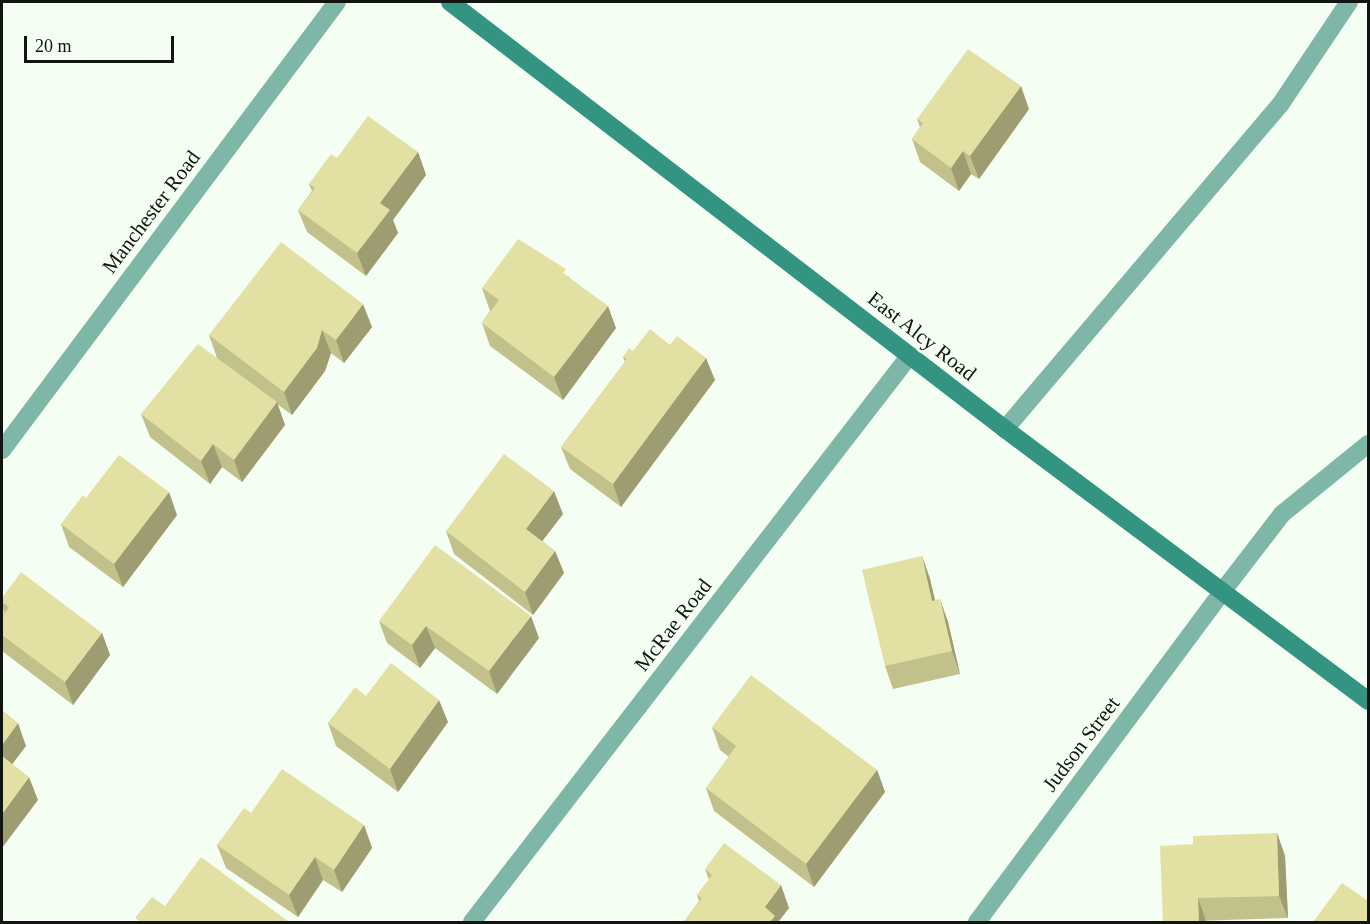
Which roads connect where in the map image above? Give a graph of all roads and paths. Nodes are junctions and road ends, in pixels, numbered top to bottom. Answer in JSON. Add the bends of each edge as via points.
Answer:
{"nodes":[{"id":1,"x":337,"y":2,"type":"edge"},
{"id":2,"x":450,"y":2,"type":"edge"},
{"id":3,"x":1349,"y":2,"type":"edge"},
{"id":4,"x":910,"y":355,"type":"junction"},
{"id":5,"x":1005,"y":429,"type":"junction"},
{"id":6,"x":1368,"y":444,"type":"edge"},
{"id":7,"x":2,"y":450,"type":"edge"},
{"id":8,"x":1222,"y":592,"type":"junction"},
{"id":9,"x":1368,"y":701,"type":"edge"},
{"id":10,"x":472,"y":922,"type":"edge"},
{"id":11,"x":977,"y":922,"type":"edge"}],
"edges":[{"from":1,"to":7,"type":"street","name":"Manchester Road"},
{"from":2,"to":4,"type":"street","name":"East Alcy Road"},
{"from":3,"to":5,"type":"street","via":[[1280,105]]},
{"from":4,"to":5,"type":"street","name":"East Alcy Road"},
{"from":4,"to":10,"type":"street","name":"McRae Road"},
{"from":5,"to":8,"type":"street","name":"East Alcy Road"},
{"from":6,"to":8,"type":"street","name":"Judson Street","via":[[1282,514]]},
{"from":8,"to":9,"type":"street","name":"East Alcy Road"},
{"from":8,"to":11,"type":"street","name":"Judson Street"}]}
